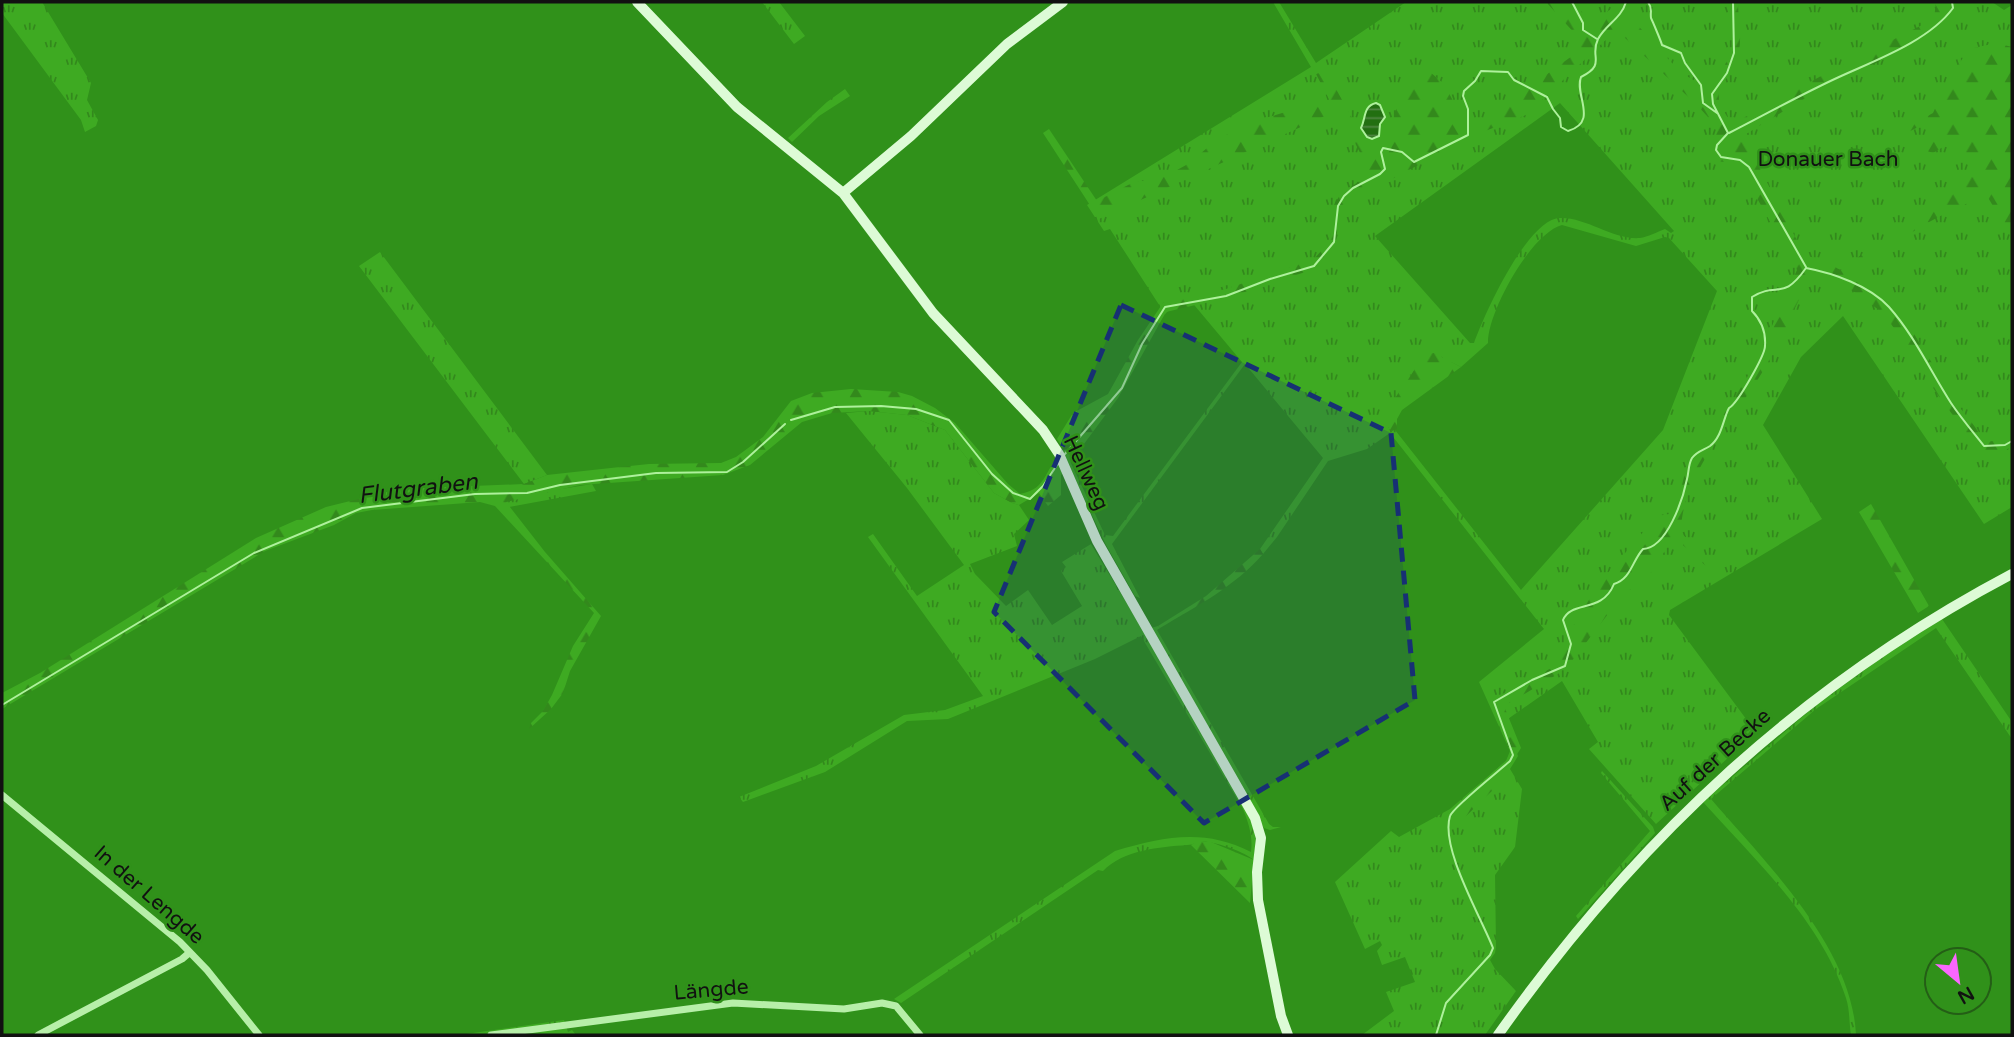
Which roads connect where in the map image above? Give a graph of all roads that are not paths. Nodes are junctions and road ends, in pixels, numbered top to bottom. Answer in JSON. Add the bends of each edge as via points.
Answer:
{"nodes":[{"id":1,"x":637,"y":2,"type":"edge"},
{"id":2,"x":1063,"y":2,"type":"edge"},
{"id":3,"x":843,"y":192,"type":"junction"},
{"id":4,"x":2012,"y":574,"type":"edge"},
{"id":5,"x":2,"y":795,"type":"edge"},
{"id":6,"x":189,"y":953,"type":"junction"},
{"id":7,"x":1284,"y":1034,"type":"edge"},
{"id":8,"x":38,"y":1035,"type":"edge"},
{"id":9,"x":259,"y":1035,"type":"edge"},
{"id":10,"x":491,"y":1035,"type":"edge"},
{"id":11,"x":920,"y":1035,"type":"edge"},
{"id":12,"x":1498,"y":1035,"type":"edge"}],
"edges":[{"from":1,"to":3,"type":"street","name":"Hellweg","via":[[737,107]]},
{"from":2,"to":3,"type":"street","via":[[1007,44],[911,136]]},
{"from":3,"to":7,"type":"street","name":"Hellweg","via":[[933,313],[1034,418],[1059,454],[1097,541],[1255,818],[1261,838],[1258,900]]},
{"from":4,"to":12,"type":"street","name":"Auf der Becke","via":[[1873,657],[1724,774],[1602,900]]},
{"from":5,"to":6,"type":"street","name":"In der Lengde"},
{"from":6,"to":8,"type":"street"},
{"from":6,"to":9,"type":"street","name":"In der Lengde"},
{"from":10,"to":11,"type":"street","name":"Längde","via":[[733,1003],[844,1009],[882,1003],[896,1006]]}]}
